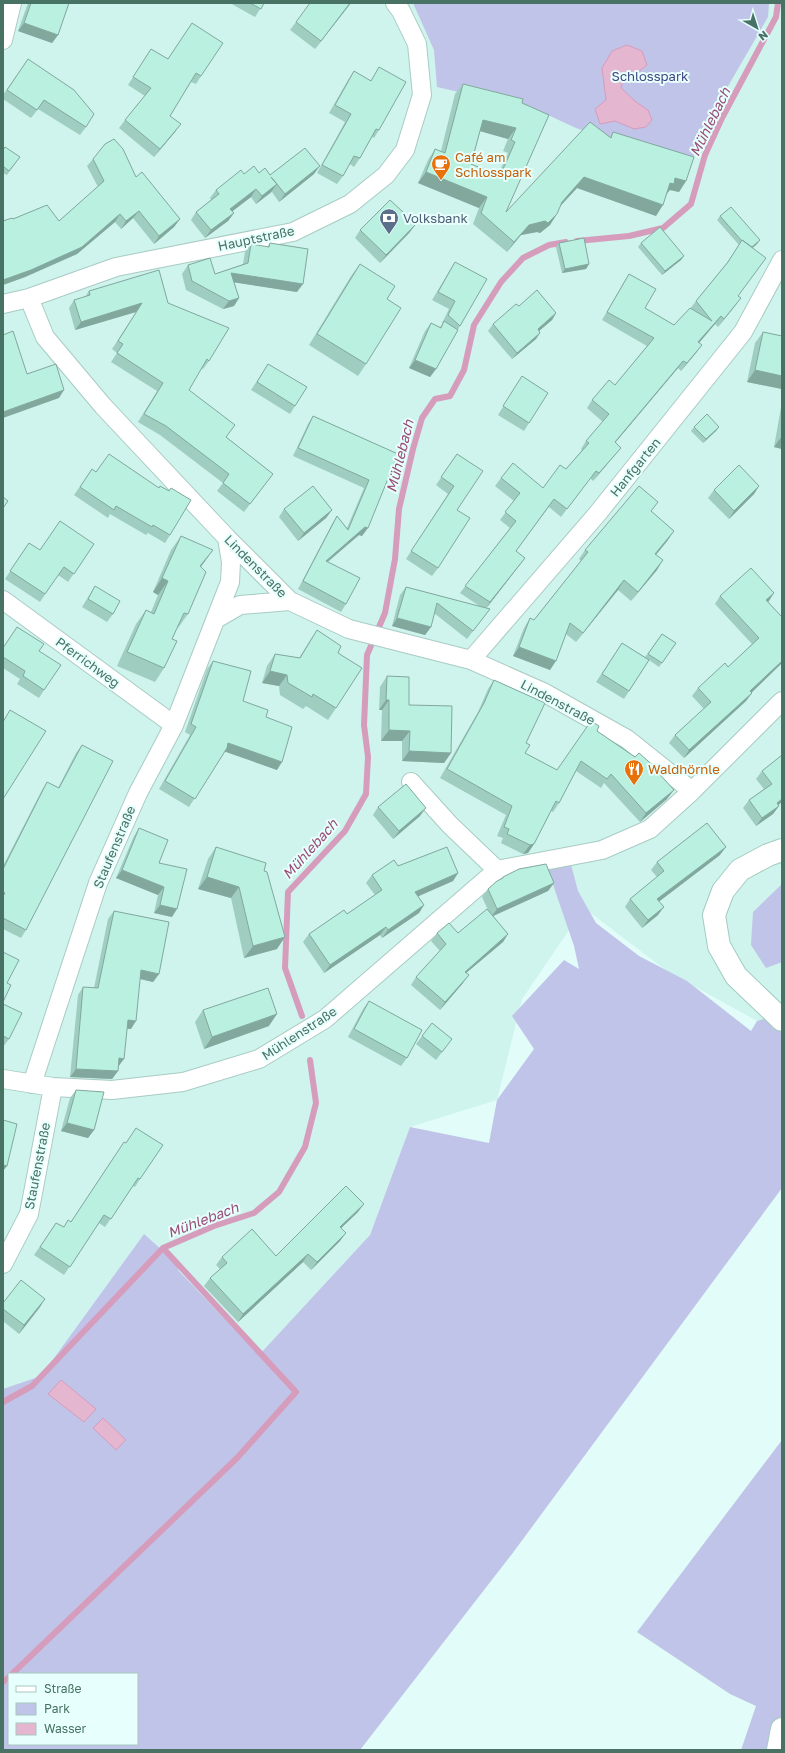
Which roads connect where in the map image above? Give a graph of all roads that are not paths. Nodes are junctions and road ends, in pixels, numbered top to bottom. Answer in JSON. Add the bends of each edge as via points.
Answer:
{"nodes":[{"id":1,"x":12,"y":3,"type":"edge"},
{"id":2,"x":395,"y":3,"type":"edge"},
{"id":3,"x":3,"y":40,"type":"edge"},
{"id":4,"x":782,"y":260,"type":"edge"},
{"id":5,"x":29,"y":298,"type":"junction"},
{"id":6,"x":3,"y":304,"type":"edge"},
{"id":7,"x":227,"y":538,"type":"junction"},
{"id":8,"x":3,"y":600,"type":"edge"},
{"id":9,"x":290,"y":601,"type":"junction"},
{"id":10,"x":216,"y":619,"type":"junction"},
{"id":11,"x":471,"y":660,"type":"junction"},
{"id":12,"x":782,"y":702,"type":"edge"},
{"id":13,"x":174,"y":724,"type":"junction"},
{"id":14,"x":411,"y":782,"type":"dead end"},
{"id":15,"x":692,"y":791,"type":"junction"},
{"id":16,"x":782,"y":850,"type":"edge"},
{"id":17,"x":497,"y":870,"type":"junction"},
{"id":18,"x":782,"y":1020,"type":"edge"},
{"id":19,"x":3,"y":1079,"type":"edge"},
{"id":20,"x":32,"y":1084,"type":"junction"},
{"id":21,"x":53,"y":1087,"type":"junction"},
{"id":22,"x":3,"y":1264,"type":"edge"},
{"id":23,"x":782,"y":1729,"type":"edge"},
{"id":24,"x":778,"y":1750,"type":"edge"}],
"edges":[{"from":1,"to":3,"type":"street"},
{"from":2,"to":5,"type":"street","name":"Hauptstraße","via":[[417,44],[422,94],[405,150],[386,175],[350,204],[293,232],[116,266]]},
{"from":4,"to":11,"type":"street","name":"Hanfgarten","via":[[743,332],[598,513]]},
{"from":5,"to":6,"type":"street","name":"Hauptstraße"},
{"from":5,"to":7,"type":"street","name":"Lindenstraße","via":[[45,337],[103,406]]},
{"from":7,"to":9,"type":"street","name":"Lindenstraße"},
{"from":7,"to":10,"type":"street","name":"Staufenstraße","via":[[231,562],[230,582]]},
{"from":8,"to":13,"type":"street","name":"Pferrichweg"},
{"from":9,"to":10,"type":"street","via":[[240,605]]},
{"from":9,"to":11,"type":"street","name":"Lindenstraße","via":[[349,629]]},
{"from":10,"to":13,"type":"street","name":"Staufenstraße"},
{"from":11,"to":15,"type":"street","name":"Lindenstraße","via":[[545,693],[627,739]]},
{"from":12,"to":15,"type":"street"},
{"from":13,"to":20,"type":"street","name":"Staufenstraße","via":[[138,793],[98,883]]},
{"from":14,"to":17,"type":"street","via":[[450,825]]},
{"from":15,"to":17,"type":"street","via":[[650,829],[602,850]]},
{"from":16,"to":18,"type":"main road","via":[[740,870],[723,891],[714,915],[719,946],[736,976]]},
{"from":17,"to":21,"type":"street","name":"Mühlenstraße","via":[[325,1019],[259,1059],[183,1082],[112,1090]]},
{"from":19,"to":20,"type":"street","name":"Mühlenstraße"},
{"from":20,"to":21,"type":"street","name":"Mühlenstraße"},
{"from":21,"to":22,"type":"street","name":"Staufenstraße","via":[[28,1214]]},
{"from":23,"to":24,"type":"main road"}]}
